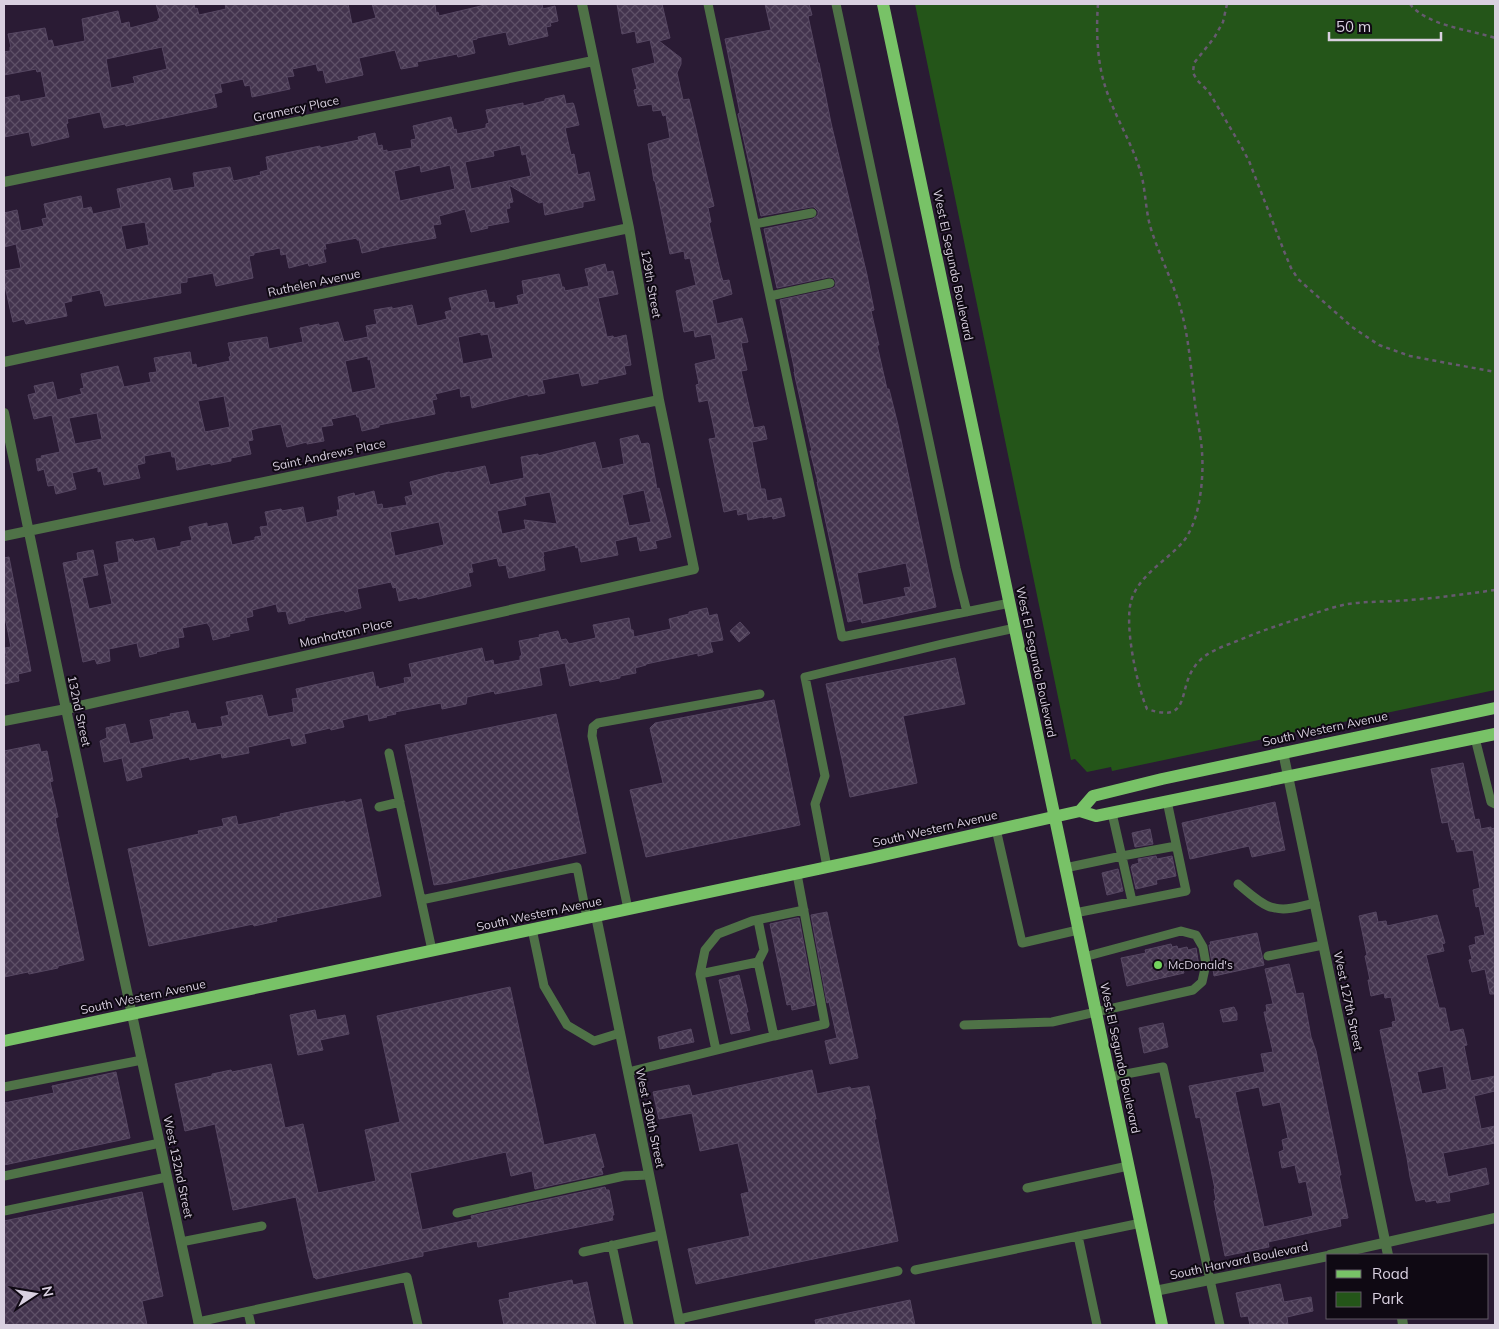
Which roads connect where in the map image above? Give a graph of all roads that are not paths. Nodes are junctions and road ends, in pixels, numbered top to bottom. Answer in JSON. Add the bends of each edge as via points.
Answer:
{"nodes":[{"id":1,"x":582,"y":4,"type":"edge"},
{"id":2,"x":708,"y":4,"type":"edge"},
{"id":3,"x":836,"y":4,"type":"edge"},
{"id":4,"x":884,"y":4,"type":"edge"},
{"id":5,"x":593,"y":61,"type":"junction"},
{"id":6,"x":4,"y":182,"type":"edge"},
{"id":7,"x":812,"y":213,"type":"dead end"},
{"id":8,"x":755,"y":224,"type":"junction"},
{"id":9,"x":628,"y":228,"type":"junction"},
{"id":10,"x":830,"y":283,"type":"dead end"},
{"id":11,"x":770,"y":296,"type":"junction"},
{"id":12,"x":4,"y":362,"type":"edge"},
{"id":13,"x":659,"y":400,"type":"junction"},
{"id":14,"x":4,"y":414,"type":"edge"},
{"id":15,"x":29,"y":530,"type":"junction"},
{"id":16,"x":4,"y":536,"type":"edge"},
{"id":17,"x":694,"y":569,"type":"joint"},
{"id":18,"x":1010,"y":603,"type":"junction"},
{"id":19,"x":968,"y":612,"type":"junction"},
{"id":20,"x":1015,"y":628,"type":"junction"},
{"id":21,"x":760,"y":694,"type":"dead end"},
{"id":22,"x":1495,"y":708,"type":"edge"},
{"id":23,"x":66,"y":709,"type":"junction"},
{"id":24,"x":4,"y":721,"type":"edge"},
{"id":25,"x":1495,"y":734,"type":"edge"},
{"id":26,"x":1475,"y":738,"type":"junction"},
{"id":27,"x":1283,"y":752,"type":"junction"},
{"id":28,"x":389,"y":754,"type":"dead end"},
{"id":29,"x":1288,"y":777,"type":"junction"},
{"id":30,"x":400,"y":802,"type":"junction"},
{"id":31,"x":1166,"y":802,"type":"junction"},
{"id":32,"x":1495,"y":804,"type":"edge"},
{"id":33,"x":379,"y":807,"type":"dead end"},
{"id":34,"x":1080,"y":811,"type":"junction"},
{"id":35,"x":1112,"y":813,"type":"junction"},
{"id":36,"x":1054,"y":817,"type":"junction"},
{"id":37,"x":996,"y":829,"type":"junction"},
{"id":38,"x":1176,"y":846,"type":"junction"},
{"id":39,"x":1122,"y":856,"type":"junction"},
{"id":40,"x":827,"y":867,"type":"junction"},
{"id":41,"x":1065,"y":868,"type":"junction"},
{"id":42,"x":797,"y":874,"type":"junction"},
{"id":43,"x":1238,"y":884,"type":"dead end"},
{"id":44,"x":421,"y":900,"type":"junction"},
{"id":45,"x":1132,"y":901,"type":"junction"},
{"id":46,"x":1315,"y":903,"type":"junction"},
{"id":47,"x":628,"y":909,"type":"junction"},
{"id":48,"x":804,"y":910,"type":"junction"},
{"id":49,"x":1075,"y":913,"type":"junction"},
{"id":50,"x":591,"y":917,"type":"junction"},
{"id":51,"x":758,"y":920,"type":"junction"},
{"id":52,"x":532,"y":929,"type":"junction"},
{"id":53,"x":1078,"y":930,"type":"junction"},
{"id":54,"x":1323,"y":945,"type":"junction"},
{"id":55,"x":432,"y":950,"type":"junction"},
{"id":56,"x":1268,"y":956,"type":"dead end"},
{"id":57,"x":1084,"y":957,"type":"junction"},
{"id":58,"x":758,"y":962,"type":"junction"},
{"id":59,"x":700,"y":974,"type":"junction"},
{"id":60,"x":1096,"y":1012,"type":"junction"},
{"id":61,"x":132,"y":1014,"type":"junction"},
{"id":62,"x":964,"y":1025,"type":"dead end"},
{"id":63,"x":620,"y":1033,"type":"junction"},
{"id":64,"x":774,"y":1036,"type":"junction"},
{"id":65,"x":4,"y":1041,"type":"edge"},
{"id":66,"x":716,"y":1050,"type":"junction"},
{"id":67,"x":142,"y":1060,"type":"junction"},
{"id":68,"x":628,"y":1072,"type":"junction"},
{"id":69,"x":1110,"y":1077,"type":"junction"},
{"id":70,"x":4,"y":1088,"type":"edge"},
{"id":71,"x":160,"y":1143,"type":"junction"},
{"id":72,"x":1128,"y":1166,"type":"junction"},
{"id":73,"x":649,"y":1175,"type":"junction"},
{"id":74,"x":4,"y":1176,"type":"edge"},
{"id":75,"x":167,"y":1177,"type":"junction"},
{"id":76,"x":1027,"y":1188,"type":"dead end"},
{"id":77,"x":4,"y":1211,"type":"edge"},
{"id":78,"x":457,"y":1213,"type":"dead end"},
{"id":79,"x":1495,"y":1218,"type":"edge"},
{"id":80,"x":1141,"y":1223,"type":"junction"},
{"id":81,"x":262,"y":1226,"type":"dead end"},
{"id":82,"x":661,"y":1235,"type":"junction"},
{"id":83,"x":1078,"y":1236,"type":"junction"},
{"id":84,"x":181,"y":1242,"type":"junction"},
{"id":85,"x":1386,"y":1244,"type":"junction"},
{"id":86,"x":612,"y":1245,"type":"junction"},
{"id":87,"x":583,"y":1252,"type":"dead end"},
{"id":88,"x":1334,"y":1254,"type":"edge"},
{"id":89,"x":1388,"y":1254,"type":"edge"},
{"id":90,"x":1326,"y":1256,"type":"edge"},
{"id":91,"x":915,"y":1270,"type":"dead end"},
{"id":92,"x":898,"y":1271,"type":"dead end"},
{"id":93,"x":1210,"y":1280,"type":"junction"},
{"id":94,"x":1155,"y":1291,"type":"junction"},
{"id":95,"x":248,"y":1312,"type":"junction"},
{"id":96,"x":679,"y":1322,"type":"edge"},
{"id":97,"x":198,"y":1324,"type":"edge"},
{"id":98,"x":251,"y":1325,"type":"edge"},
{"id":99,"x":418,"y":1325,"type":"edge"},
{"id":100,"x":629,"y":1325,"type":"edge"},
{"id":101,"x":1097,"y":1325,"type":"edge"},
{"id":102,"x":1162,"y":1325,"type":"edge"},
{"id":103,"x":1220,"y":1325,"type":"edge"}],
"edges":[{"from":1,"to":5,"type":"street","name":"129th Street"},
{"from":2,"to":8,"type":"lane"},
{"from":3,"to":19,"type":"lane"},
{"from":4,"to":18,"type":"main road","name":"West El Segundo Boulevard"},
{"from":5,"to":6,"type":"street","name":"Gramercy Place"},
{"from":5,"to":9,"type":"street","name":"129th Street"},
{"from":7,"to":8,"type":"lane"},
{"from":8,"to":11,"type":"lane"},
{"from":9,"to":12,"type":"street","name":"Ruthelen Avenue"},
{"from":9,"to":13,"type":"street","name":"129th Street"},
{"from":10,"to":11,"type":"lane"},
{"from":11,"to":19,"type":"lane","via":[[842,637]]},
{"from":13,"to":15,"type":"street","name":"Saint Andrews Place"},
{"from":13,"to":17,"type":"street","name":"129th Street"},
{"from":14,"to":15,"type":"street","name":"132nd Street"},
{"from":15,"to":16,"type":"street","name":"Saint Andrews Place"},
{"from":15,"to":23,"type":"street","name":"132nd Street"},
{"from":17,"to":23,"type":"street","name":"Manhattan Place"},
{"from":18,"to":19,"type":"lane"},
{"from":18,"to":20,"type":"main road","name":"West El Segundo Boulevard"},
{"from":20,"to":36,"type":"main road","name":"West El Segundo Boulevard"},
{"from":20,"to":40,"type":"lane","via":[[805,677],[825,776],[815,804]]},
{"from":21,"to":47,"type":"lane","via":[[598,722],[593,727],[592,736]]},
{"from":22,"to":27,"type":"main road","name":"South Western Avenue"},
{"from":23,"to":24,"type":"street","name":"Manhattan Place"},
{"from":23,"to":61,"type":"street","name":"132nd Street"},
{"from":25,"to":26,"type":"main road","name":"South Western Avenue"},
{"from":26,"to":29,"type":"main road","name":"South Western Avenue"},
{"from":26,"to":32,"type":"lane","via":[[1491,802]]},
{"from":27,"to":29,"type":"street","name":"West 127th Street"},
{"from":27,"to":34,"type":"main road","name":"South Western Avenue","via":[[1093,796]]},
{"from":28,"to":30,"type":"lane"},
{"from":29,"to":31,"type":"main road","name":"South Western Avenue"},
{"from":29,"to":46,"type":"street","name":"West 127th Street"},
{"from":30,"to":33,"type":"lane"},
{"from":30,"to":44,"type":"lane"},
{"from":31,"to":35,"type":"main road","name":"South Western Avenue"},
{"from":31,"to":38,"type":"lane"},
{"from":34,"to":35,"type":"main road","name":"South Western Avenue","via":[[1096,816]]},
{"from":34,"to":36,"type":"main road","name":"South Western Avenue"},
{"from":35,"to":39,"type":"lane"},
{"from":36,"to":37,"type":"main road","name":"South Western Avenue"},
{"from":36,"to":41,"type":"main road","name":"West El Segundo Boulevard"},
{"from":37,"to":40,"type":"main road","name":"South Western Avenue"},
{"from":37,"to":53,"type":"lane","via":[[1022,943]]},
{"from":38,"to":39,"type":"lane"},
{"from":38,"to":45,"type":"lane","via":[[1186,891]]},
{"from":39,"to":41,"type":"lane"},
{"from":39,"to":45,"type":"lane"},
{"from":40,"to":42,"type":"main road","name":"South Western Avenue"},
{"from":41,"to":49,"type":"main road","name":"West El Segundo Boulevard"},
{"from":42,"to":47,"type":"main road","name":"South Western Avenue"},
{"from":42,"to":48,"type":"lane"},
{"from":43,"to":46,"type":"lane","via":[[1273,908]]},
{"from":44,"to":50,"type":"lane","via":[[577,867]]},
{"from":44,"to":55,"type":"lane"},
{"from":45,"to":49,"type":"lane"},
{"from":46,"to":54,"type":"street","name":"West 127th Street"},
{"from":47,"to":50,"type":"main road","name":"South Western Avenue"},
{"from":48,"to":51,"type":"lane"},
{"from":48,"to":64,"type":"lane","via":[[825,1024]]},
{"from":49,"to":53,"type":"main road","name":"West El Segundo Boulevard"},
{"from":50,"to":52,"type":"main road","name":"South Western Avenue"},
{"from":50,"to":63,"type":"street","name":"West 130th Street"},
{"from":51,"to":58,"type":"lane","via":[[764,950]]},
{"from":51,"to":59,"type":"lane","via":[[718,934],[705,950]]},
{"from":52,"to":55,"type":"main road","name":"South Western Avenue"},
{"from":52,"to":63,"type":"lane","via":[[544,986],[567,1025],[594,1041]]},
{"from":53,"to":57,"type":"main road","name":"West El Segundo Boulevard"},
{"from":54,"to":56,"type":"lane"},
{"from":54,"to":85,"type":"street","name":"West 127th Street"},
{"from":55,"to":61,"type":"main road","name":"South Western Avenue"},
{"from":57,"to":60,"type":"main road","name":"West El Segundo Boulevard"},
{"from":57,"to":60,"type":"lane","via":[[1181,931],[1196,935],[1203,947],[1206,964],[1202,982],[1193,990]]},
{"from":58,"to":59,"type":"lane"},
{"from":58,"to":64,"type":"lane"},
{"from":59,"to":66,"type":"lane"},
{"from":60,"to":62,"type":"lane","via":[[1052,1022]]},
{"from":60,"to":69,"type":"main road","name":"West El Segundo Boulevard"},
{"from":61,"to":65,"type":"main road","name":"South Western Avenue"},
{"from":61,"to":67,"type":"street","name":"West 132nd Street"},
{"from":63,"to":68,"type":"street","name":"West 130th Street"},
{"from":64,"to":66,"type":"lane"},
{"from":66,"to":68,"type":"lane"},
{"from":67,"to":70,"type":"lane"},
{"from":67,"to":71,"type":"street","name":"West 132nd Street"},
{"from":68,"to":73,"type":"street","name":"West 130th Street"},
{"from":69,"to":72,"type":"main road","name":"West El Segundo Boulevard"},
{"from":69,"to":93,"type":"lane","via":[[1164,1067]]},
{"from":71,"to":74,"type":"lane"},
{"from":71,"to":75,"type":"street","name":"West 132nd Street"},
{"from":72,"to":76,"type":"lane"},
{"from":72,"to":80,"type":"main road","name":"West El Segundo Boulevard"},
{"from":73,"to":78,"type":"lane","via":[[624,1176]]},
{"from":73,"to":82,"type":"street","name":"West 130th Street"},
{"from":75,"to":77,"type":"lane"},
{"from":75,"to":84,"type":"street","name":"West 132nd Street"},
{"from":79,"to":85,"type":"street","name":"South Harvard Boulevard"},
{"from":80,"to":83,"type":"lane"},
{"from":80,"to":94,"type":"main road","name":"West El Segundo Boulevard"},
{"from":81,"to":84,"type":"lane"},
{"from":82,"to":86,"type":"lane"},
{"from":82,"to":96,"type":"street","name":"West 130th Street"},
{"from":83,"to":91,"type":"lane"},
{"from":83,"to":101,"type":"lane"},
{"from":84,"to":97,"type":"street","name":"West 132nd Street"},
{"from":85,"to":88,"type":"street","name":"South Harvard Boulevard"},
{"from":85,"to":89,"type":"street","name":"West 127th Street"},
{"from":86,"to":87,"type":"lane"},
{"from":86,"to":100,"type":"lane"},
{"from":90,"to":93,"type":"street","name":"South Harvard Boulevard"},
{"from":92,"to":96,"type":"lane"},
{"from":93,"to":94,"type":"street","name":"South Harvard Boulevard"},
{"from":93,"to":103,"type":"lane"},
{"from":94,"to":102,"type":"main road","name":"West El Segundo Boulevard"},
{"from":95,"to":97,"type":"lane"},
{"from":95,"to":98,"type":"lane"},
{"from":95,"to":99,"type":"lane","via":[[407,1277]]}]}
